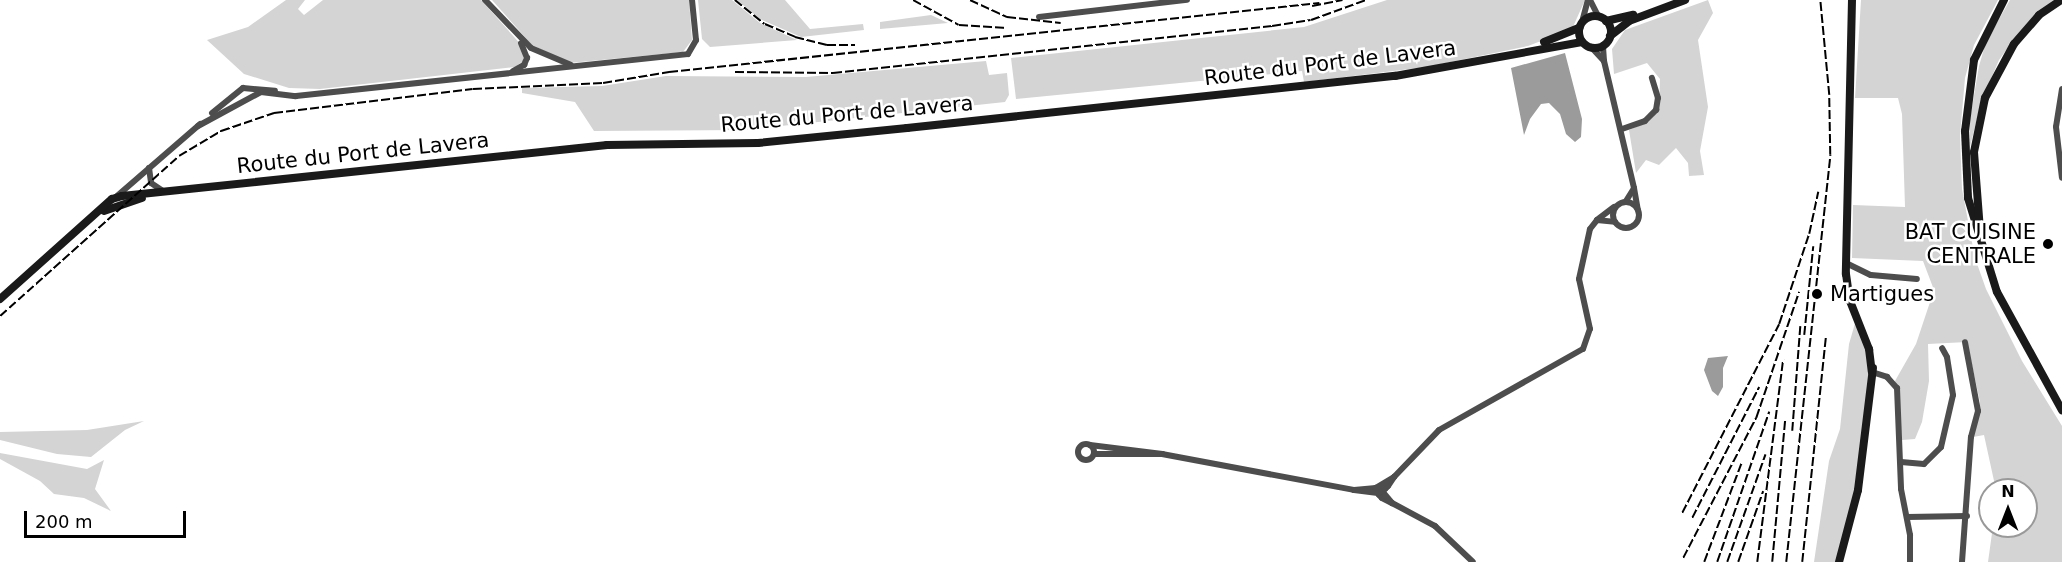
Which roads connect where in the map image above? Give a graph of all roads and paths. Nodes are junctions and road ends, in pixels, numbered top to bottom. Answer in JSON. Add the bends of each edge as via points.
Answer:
{"nodes":[{"id":1,"x":485,"y":0,"type":"edge"},
{"id":2,"x":692,"y":0,"type":"edge"},
{"id":3,"x":1187,"y":0,"type":"edge"},
{"id":4,"x":1589,"y":0,"type":"edge"},
{"id":5,"x":1684,"y":0,"type":"edge"},
{"id":6,"x":1852,"y":0,"type":"edge"},
{"id":7,"x":1858,"y":0,"type":"edge"},
{"id":8,"x":2004,"y":0,"type":"edge"},
{"id":9,"x":2061,"y":0,"type":"edge"},
{"id":10,"x":1665,"y":7,"type":"junction"},
{"id":11,"x":1039,"y":17,"type":"dead end"},
{"id":12,"x":1602,"y":18,"type":"junction"},
{"id":13,"x":1853,"y":21,"type":"junction"},
{"id":14,"x":1580,"y":25,"type":"junction"},
{"id":15,"x":517,"y":36,"type":"junction"},
{"id":16,"x":1610,"y":36,"type":"junction"},
{"id":17,"x":1582,"y":42,"type":"junction"},
{"id":18,"x":1603,"y":45,"type":"junction"},
{"id":19,"x":1591,"y":47,"type":"junction"},
{"id":20,"x":1529,"y":48,"type":"junction"},
{"id":21,"x":1604,"y":61,"type":"junction"},
{"id":22,"x":589,"y":64,"type":"junction"},
{"id":23,"x":507,"y":73,"type":"junction"},
{"id":24,"x":1652,"y":78,"type":"dead end"},
{"id":25,"x":2062,"y":89,"type":"edge"},
{"id":26,"x":296,"y":96,"type":"junction"},
{"id":27,"x":198,"y":126,"type":"junction"},
{"id":28,"x":1622,"y":129,"type":"junction"},
{"id":29,"x":149,"y":168,"type":"junction"},
{"id":30,"x":2062,"y":178,"type":"edge"},
{"id":31,"x":1634,"y":188,"type":"junction"},
{"id":32,"x":166,"y":192,"type":"junction"},
{"id":33,"x":119,"y":196,"type":"junction"},
{"id":34,"x":1625,"y":201,"type":"junction"},
{"id":35,"x":1615,"y":207,"type":"junction"},
{"id":36,"x":105,"y":210,"type":"junction"},
{"id":37,"x":1638,"y":210,"type":"junction"},
{"id":38,"x":93,"y":218,"type":"junction"},
{"id":39,"x":1597,"y":220,"type":"junction"},
{"id":40,"x":1615,"y":222,"type":"junction"},
{"id":41,"x":1985,"y":260,"type":"junction"},
{"id":42,"x":1848,"y":264,"type":"junction"},
{"id":43,"x":1917,"y":279,"type":"dead end"},
{"id":44,"x":0,"y":299,"type":"edge"},
{"id":45,"x":1965,"y":342,"type":"dead end"},
{"id":46,"x":1942,"y":348,"type":"dead end"},
{"id":47,"x":1872,"y":372,"type":"junction"},
{"id":48,"x":2062,"y":410,"type":"edge"},
{"id":49,"x":1090,"y":445,"type":"junction"},
{"id":50,"x":1094,"y":454,"type":"junction"},
{"id":51,"x":1162,"y":454,"type":"junction"},
{"id":52,"x":1901,"y":462,"type":"junction"},
{"id":53,"x":1379,"y":491,"type":"junction"},
{"id":54,"x":1967,"y":516,"type":"junction"},
{"id":55,"x":1907,"y":517,"type":"junction"},
{"id":56,"x":1473,"y":562,"type":"edge"},
{"id":57,"x":1839,"y":562,"type":"edge"},
{"id":58,"x":1910,"y":562,"type":"edge"},
{"id":59,"x":1962,"y":562,"type":"edge"}],
"edges":[{"from":1,"to":15,"type":"street"},
{"from":2,"to":22,"type":"street","via":[[696,40],[692,51]]},
{"from":3,"to":11,"type":"street"},
{"from":4,"to":12,"type":"street"},
{"from":4,"to":14,"type":"street"},
{"from":5,"to":10,"type":"street"},
{"from":6,"to":13,"type":"street"},
{"from":7,"to":13,"type":"street"},
{"from":8,"to":41,"type":"street","via":[[1974,60],[1965,131],[1968,198]]},
{"from":9,"to":41,"type":"street","via":[[2039,15],[2014,44],[1983,106],[1974,167]]},
{"from":10,"to":12,"type":"street"},
{"from":10,"to":16,"type":"street","via":[[1629,21]]},
{"from":12,"to":14,"type":"street"},
{"from":12,"to":16,"type":"street"},
{"from":13,"to":42,"type":"street"},
{"from":14,"to":17,"type":"street"},
{"from":14,"to":20,"type":"street","name":"Route du Port de Lavera"},
{"from":15,"to":22,"type":"street","via":[[561,64]]},
{"from":15,"to":23,"type":"street","via":[[527,58],[519,70]]},
{"from":16,"to":18,"type":"street"},
{"from":17,"to":19,"type":"street"},
{"from":17,"to":20,"type":"street","name":"Route du Port de Lavera"},
{"from":18,"to":19,"type":"street"},
{"from":18,"to":21,"type":"street"},
{"from":19,"to":21,"type":"street"},
{"from":20,"to":32,"type":"street","name":"Route du Port de Lavera","via":[[1395,76],[966,122],[758,143],[607,145]]},
{"from":21,"to":28,"type":"street"},
{"from":22,"to":23,"type":"street"},
{"from":23,"to":26,"type":"street"},
{"from":24,"to":28,"type":"street","via":[[1658,98],[1656,110],[1645,121]]},
{"from":25,"to":30,"type":"street","via":[[2056,127]]},
{"from":26,"to":27,"type":"street","via":[[256,94]]},
{"from":26,"to":27,"type":"street","via":[[247,86]]},
{"from":27,"to":29,"type":"street"},
{"from":28,"to":31,"type":"street"},
{"from":29,"to":32,"type":"street","via":[[152,183]]},
{"from":29,"to":33,"type":"street"},
{"from":31,"to":34,"type":"street","via":[[1633,196]]},
{"from":31,"to":37,"type":"street"},
{"from":32,"to":33,"type":"street"},
{"from":32,"to":36,"type":"street"},
{"from":33,"to":36,"type":"street"},
{"from":33,"to":38,"type":"street"},
{"from":34,"to":35,"type":"street"},
{"from":34,"to":37,"type":"street"},
{"from":35,"to":39,"type":"street"},
{"from":35,"to":40,"type":"street"},
{"from":36,"to":38,"type":"street"},
{"from":37,"to":40,"type":"street","via":[[1634,225],[1626,228]]},
{"from":38,"to":44,"type":"street"},
{"from":39,"to":40,"type":"street"},
{"from":39,"to":53,"type":"street","via":[[1590,229],[1579,279],[1590,329],[1583,349],[1439,430]]},
{"from":41,"to":48,"type":"street","via":[[2013,327]]},
{"from":42,"to":43,"type":"street","via":[[1871,274]]},
{"from":42,"to":47,"type":"street","via":[[1855,299],[1874,345]]},
{"from":45,"to":54,"type":"street","via":[[1978,411],[1971,437]]},
{"from":46,"to":52,"type":"street","via":[[1953,395],[1941,447],[1924,464]]},
{"from":47,"to":52,"type":"street","via":[[1887,377],[1897,388]]},
{"from":47,"to":57,"type":"street","via":[[1858,490]]},
{"from":49,"to":50,"type":"street"},
{"from":49,"to":50,"type":"street","via":[[1082,445],[1078,454],[1086,460]]},
{"from":49,"to":51,"type":"street"},
{"from":50,"to":51,"type":"street"},
{"from":51,"to":53,"type":"street","via":[[1354,490]]},
{"from":52,"to":55,"type":"street"},
{"from":53,"to":56,"type":"street","via":[[1392,503],[1435,526]]},
{"from":54,"to":55,"type":"street"},
{"from":54,"to":59,"type":"street"},
{"from":55,"to":58,"type":"street"}]}
